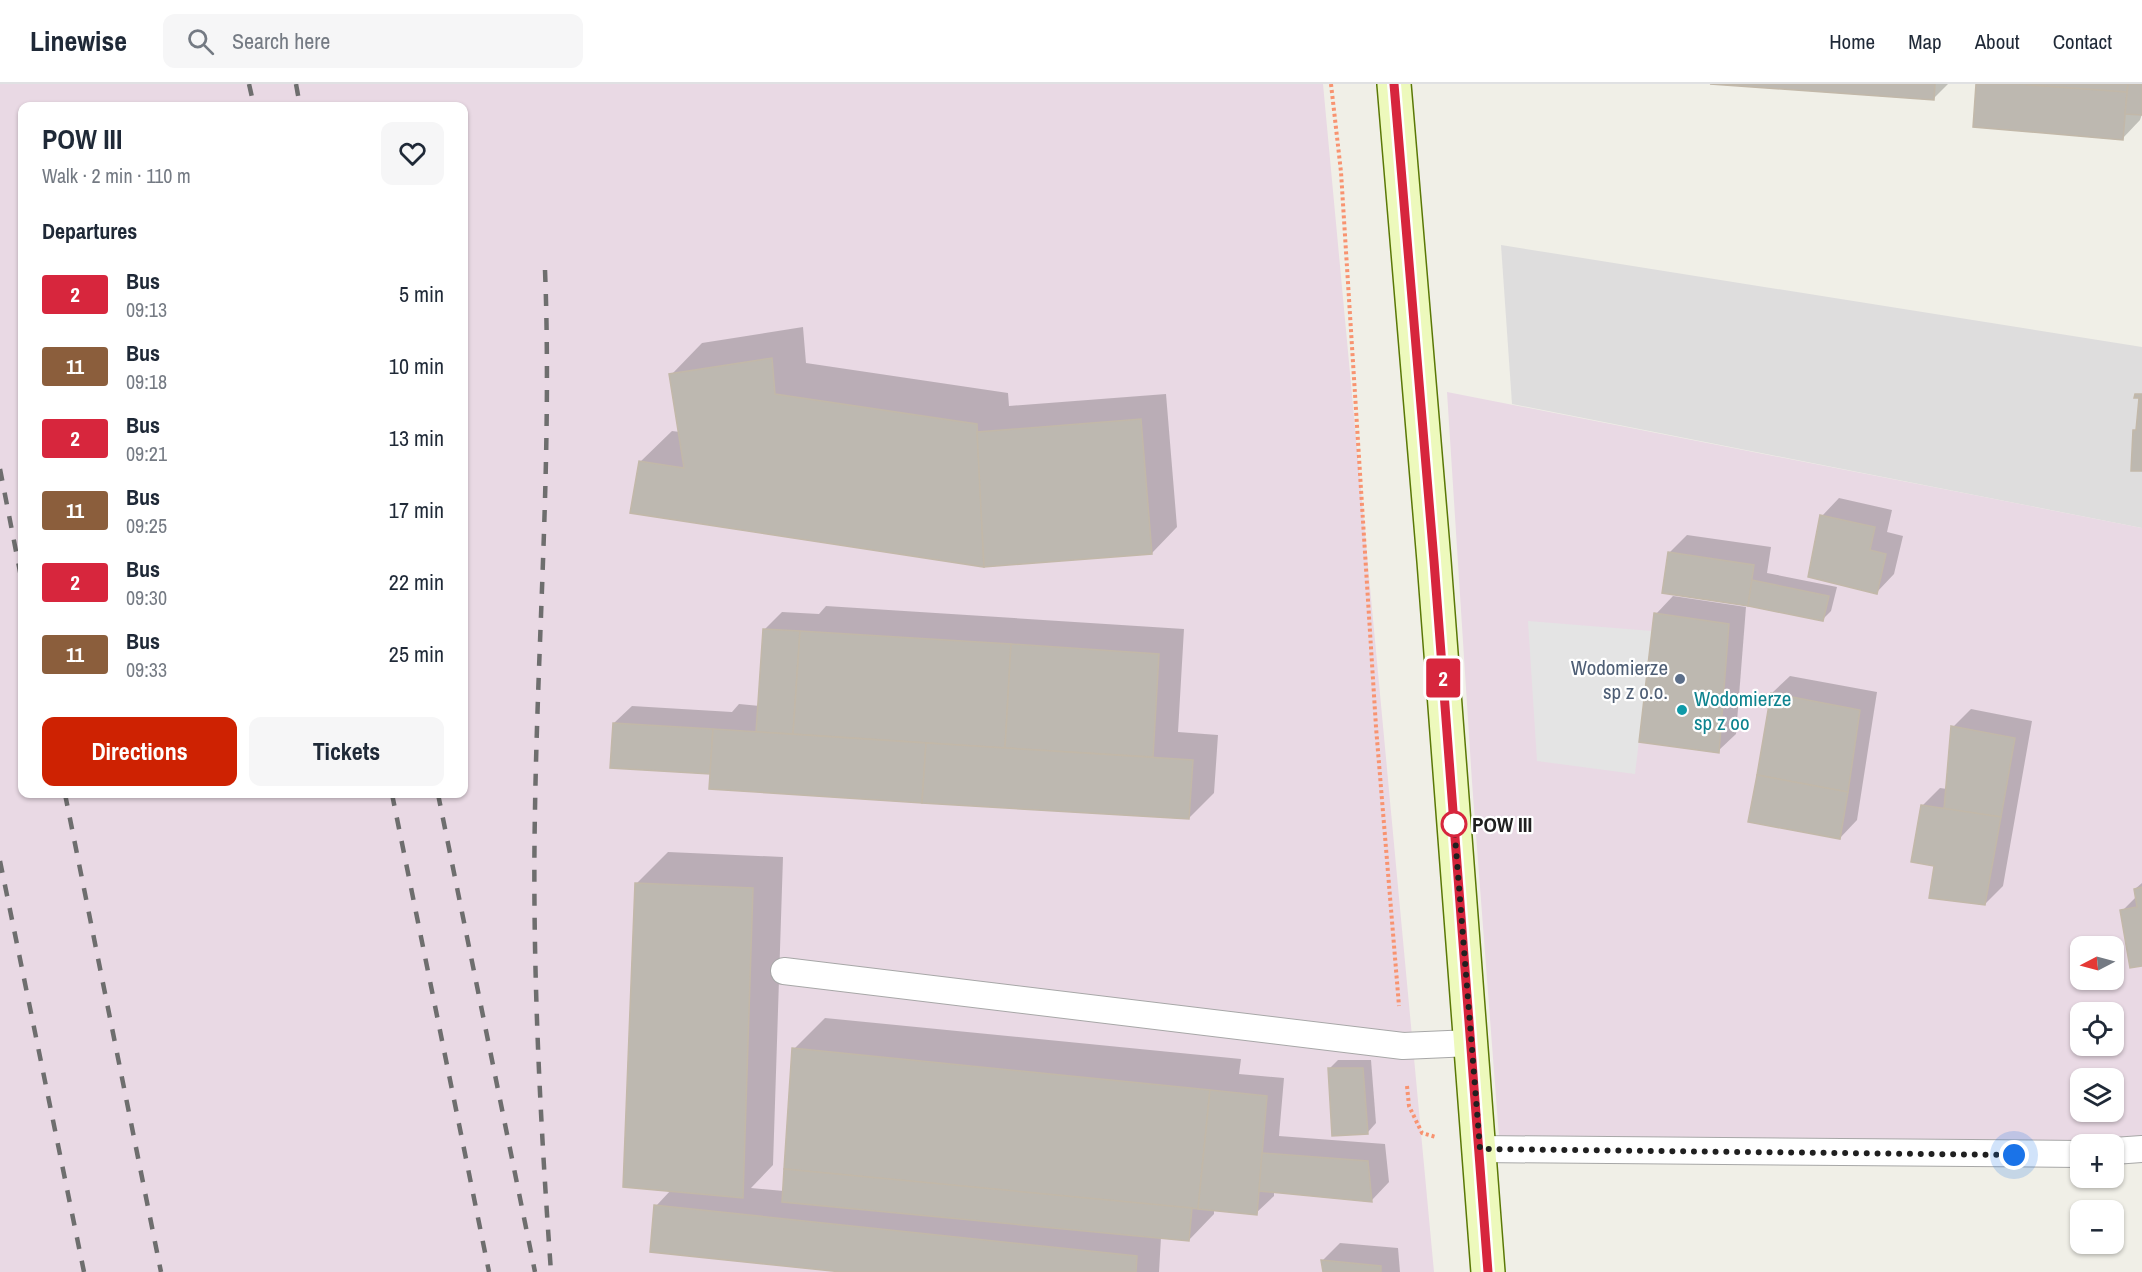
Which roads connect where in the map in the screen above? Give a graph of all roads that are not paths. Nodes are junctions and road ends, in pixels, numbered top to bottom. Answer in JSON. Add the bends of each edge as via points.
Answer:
{"nodes":[{"id":1,"x":1394,"y":84,"type":"edge"},
{"id":2,"x":784,"y":971,"type":"dead end"},
{"id":3,"x":1471,"y":1043,"type":"junction"},
{"id":4,"x":1480,"y":1149,"type":"junction"},
{"id":5,"x":2142,"y":1149,"type":"edge"},
{"id":6,"x":2124,"y":1150,"type":"edge"},
{"id":7,"x":2070,"y":1154,"type":"edge"},
{"id":8,"x":1488,"y":1272,"type":"edge"}],
"edges":[{"from":1,"to":3,"type":"main road"},
{"from":2,"to":3,"type":"lane","via":[[1403,1046]]},
{"from":3,"to":4,"type":"main road"},
{"from":4,"to":7,"type":"lane"},
{"from":4,"to":8,"type":"main road"},
{"from":5,"to":6,"type":"lane"}]}
